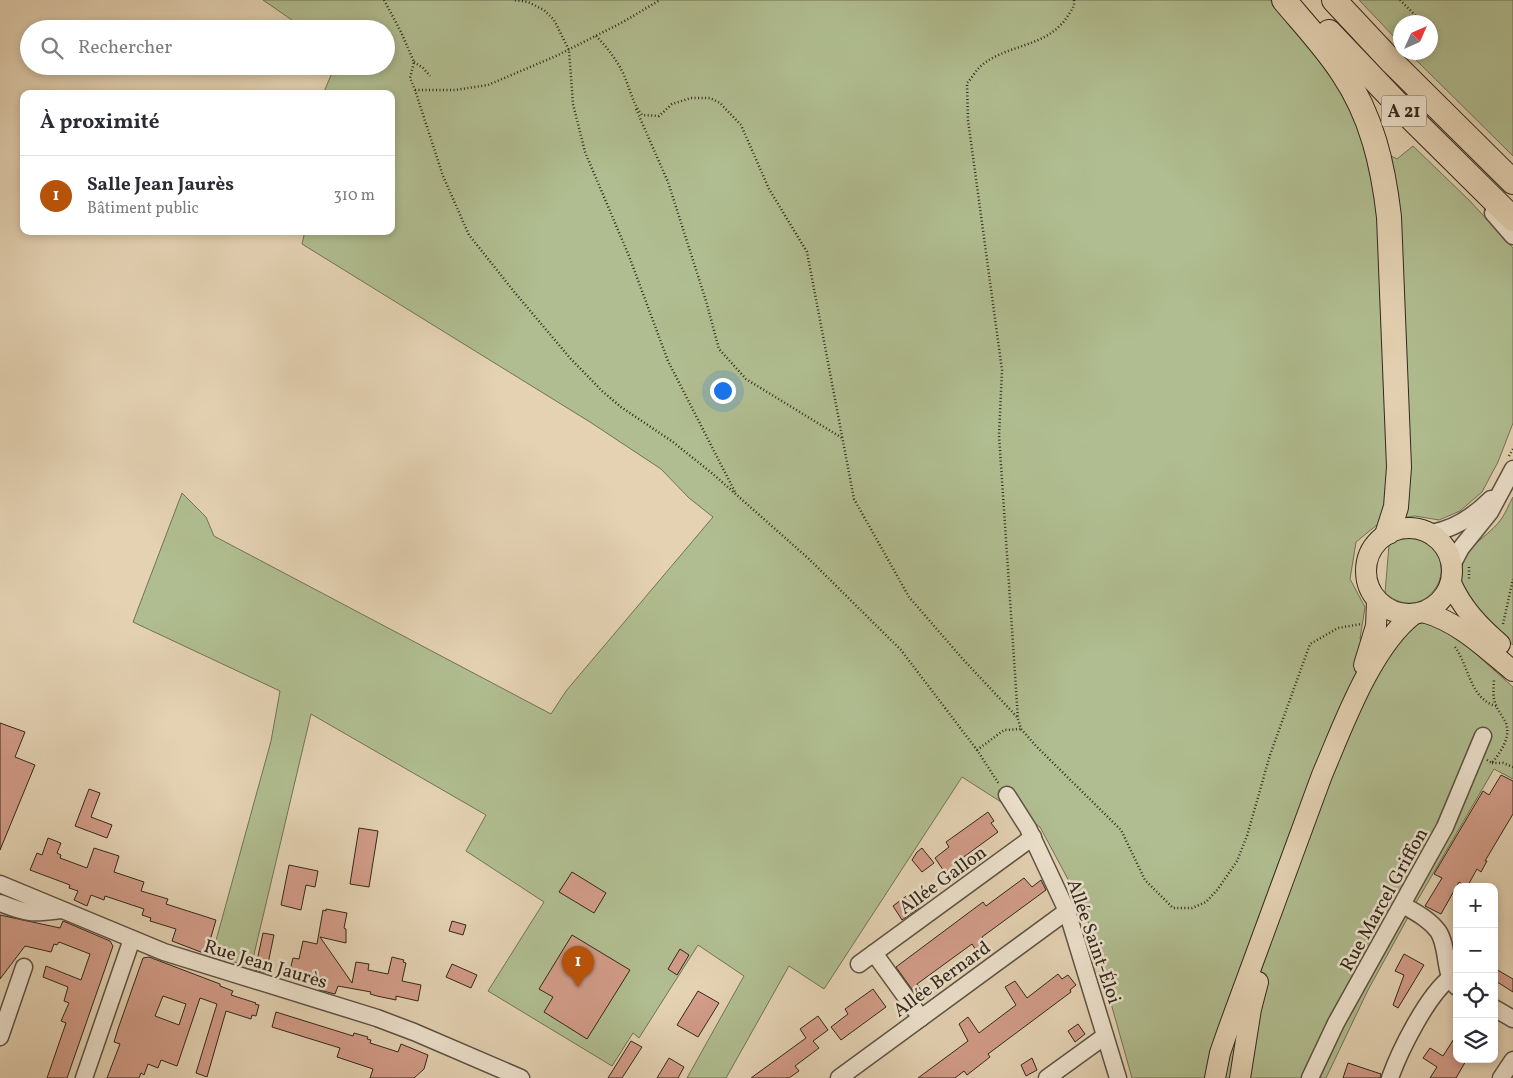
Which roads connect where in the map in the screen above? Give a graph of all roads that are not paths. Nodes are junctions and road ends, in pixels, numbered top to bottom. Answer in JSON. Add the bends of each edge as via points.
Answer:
{"nodes":[{"id":1,"x":1284,"y":0,"type":"edge"},
{"id":2,"x":1299,"y":0,"type":"edge"},
{"id":3,"x":1334,"y":0,"type":"edge"},
{"id":4,"x":1444,"y":151,"type":"junction"},
{"id":5,"x":1513,"y":182,"type":"edge"},
{"id":6,"x":1513,"y":219,"type":"edge"},
{"id":7,"x":1513,"y":236,"type":"edge"},
{"id":8,"x":1513,"y":469,"type":"edge"},
{"id":9,"x":1503,"y":486,"type":"junction"},
{"id":10,"x":1388,"y":532,"type":"junction"},
{"id":11,"x":1431,"y":533,"type":"junction"},
{"id":12,"x":1451,"y":574,"type":"junction"},
{"id":13,"x":1377,"y":600,"type":"junction"},
{"id":14,"x":1419,"y":613,"type":"junction"},
{"id":15,"x":1513,"y":655,"type":"edge"},
{"id":16,"x":1504,"y":674,"type":"edge"},
{"id":17,"x":1354,"y":701,"type":"junction"},
{"id":18,"x":1483,"y":736,"type":"dead end"},
{"id":19,"x":1007,"y":795,"type":"road end"},
{"id":20,"x":1032,"y":837,"type":"junction"},
{"id":21,"x":1290,"y":862,"type":"junction"},
{"id":22,"x":0,"y":884,"type":"edge"},
{"id":23,"x":0,"y":903,"type":"edge"},
{"id":24,"x":1403,"y":905,"type":"junction"},
{"id":25,"x":62,"y":910,"type":"junction"},
{"id":26,"x":1067,"y":910,"type":"junction"},
{"id":27,"x":132,"y":939,"type":"junction"},
{"id":28,"x":1260,"y":942,"type":"junction"},
{"id":29,"x":874,"y":953,"type":"junction"},
{"id":30,"x":859,"y":964,"type":"dead end"},
{"id":31,"x":24,"y":967,"type":"dead end"},
{"id":32,"x":1453,"y":982,"type":"edge"},
{"id":33,"x":1498,"y":1010,"type":"edge"},
{"id":34,"x":921,"y":1018,"type":"junction"},
{"id":35,"x":1513,"y":1019,"type":"edge"},
{"id":36,"x":0,"y":1036,"type":"edge"},
{"id":37,"x":1105,"y":1036,"type":"junction"},
{"id":38,"x":1513,"y":1060,"type":"edge"},
{"id":39,"x":492,"y":1072,"type":"edge"},
{"id":40,"x":84,"y":1078,"type":"edge"},
{"id":41,"x":521,"y":1078,"type":"edge"},
{"id":42,"x":838,"y":1078,"type":"edge"},
{"id":43,"x":1047,"y":1078,"type":"edge"},
{"id":44,"x":1118,"y":1078,"type":"edge"},
{"id":45,"x":1202,"y":1078,"type":"edge"},
{"id":46,"x":1215,"y":1078,"type":"edge"},
{"id":47,"x":1240,"y":1078,"type":"edge"},
{"id":48,"x":1310,"y":1078,"type":"edge"},
{"id":49,"x":1390,"y":1078,"type":"edge"},
{"id":50,"x":1501,"y":1078,"type":"edge"}],
"edges":[{"from":1,"to":10,"type":"highway","via":[[1320,42],[1350,85],[1372,130],[1384,176],[1399,453],[1397,502]]},
{"from":2,"to":4,"type":"highway","number":"A 21"},
{"from":3,"to":5,"type":"highway","number":"A 21"},
{"from":4,"to":6,"type":"highway","number":"A 21"},
{"from":4,"to":7,"type":"street"},
{"from":8,"to":9,"type":"street"},
{"from":9,"to":11,"type":"street","via":[[1466,520]]},
{"from":9,"to":12,"type":"street","via":[[1490,512],[1461,548]]},
{"from":10,"to":11,"type":"main road","via":[[1410,527]]},
{"from":10,"to":13,"type":"main road","via":[[1375,543],[1366,564],[1368,586]]},
{"from":11,"to":12,"type":"main road","via":[[1449,554]]},
{"from":12,"to":14,"type":"main road","via":[[1446,594],[1438,603]]},
{"from":12,"to":15,"type":"main road","via":[[1458,599],[1487,633]]},
{"from":13,"to":14,"type":"main road","via":[[1397,612]]},
{"from":13,"to":17,"type":"main road","via":[[1376,626]]},
{"from":14,"to":16,"type":"main road","via":[[1442,618],[1457,626]]},
{"from":14,"to":17,"type":"main road","via":[[1406,620],[1389,639]]},
{"from":17,"to":21,"type":"main road"},
{"from":18,"to":24,"type":"street","name":"Rue Marcel Griffon","via":[[1445,827]]},
{"from":19,"to":20,"type":"street","name":"Allée Saint-Éloi"},
{"from":20,"to":26,"type":"street","name":"Allée Saint-Éloi"},
{"from":20,"to":29,"type":"street","name":"Allée Gallon"},
{"from":21,"to":28,"type":"main road"},
{"from":21,"to":47,"type":"main road","via":[[1252,1000]]},
{"from":22,"to":25,"type":"street","name":"Rue Jean Jaurès"},
{"from":23,"to":25,"type":"street","via":[[36,914]]},
{"from":24,"to":32,"type":"street","via":[[1428,920],[1438,931]]},
{"from":24,"to":48,"type":"street","name":"Rue Marcel Griffon","via":[[1336,1023]]},
{"from":25,"to":27,"type":"street","name":"Rue Jean Jaurès"},
{"from":26,"to":34,"type":"street","name":"Allée Bernard"},
{"from":26,"to":37,"type":"street","name":"Allée Saint-Éloi"},
{"from":27,"to":39,"type":"street","name":"Rue Jean Jaurès","via":[[377,1018]]},
{"from":27,"to":40,"type":"street"},
{"from":28,"to":45,"type":"main road","via":[[1219,1020],[1207,1051]]},
{"from":28,"to":46,"type":"main road","via":[[1220,1053]]},
{"from":29,"to":30,"type":"street","name":"Allée Gallon"},
{"from":29,"to":34,"type":"street"},
{"from":31,"to":36,"type":"street"},
{"from":32,"to":49,"type":"street","via":[[1442,984],[1432,996]]},
{"from":33,"to":35,"type":"street"},
{"from":34,"to":42,"type":"street","name":"Allée Bernard"},
{"from":37,"to":43,"type":"street"},
{"from":37,"to":44,"type":"street","name":"Allée Saint-Éloi"},
{"from":38,"to":50,"type":"street"},
{"from":39,"to":41,"type":"street","name":"Rue Jean Jaurès"}]}
